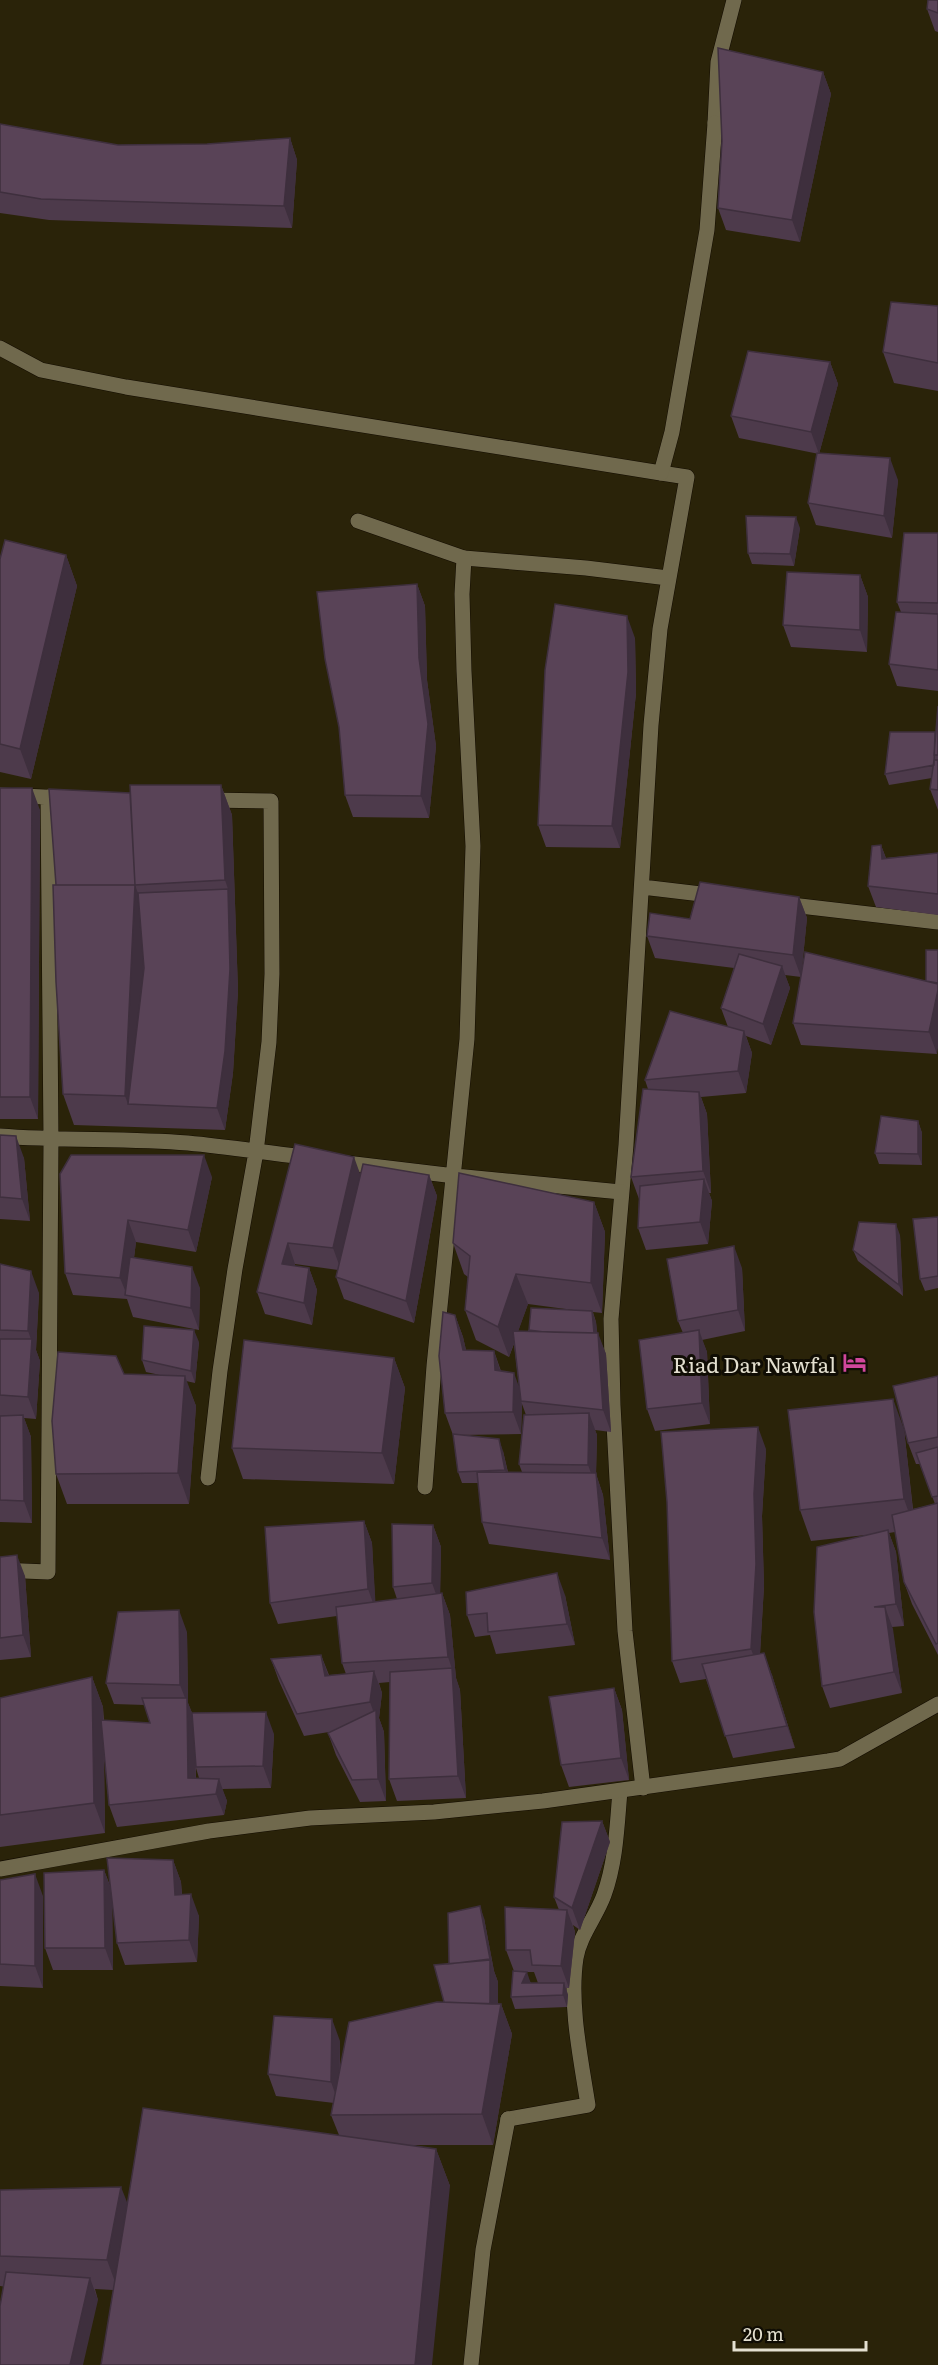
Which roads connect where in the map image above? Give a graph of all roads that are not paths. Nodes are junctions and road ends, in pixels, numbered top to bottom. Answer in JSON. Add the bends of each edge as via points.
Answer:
{"nodes":[{"id":1,"x":734,"y":0,"type":"edge"},
{"id":2,"x":0,"y":348,"type":"edge"},
{"id":3,"x":661,"y":473,"type":"junction"},
{"id":4,"x":358,"y":521,"type":"dead end"},
{"id":5,"x":464,"y":558,"type":"junction"},
{"id":6,"x":668,"y":578,"type":"junction"},
{"id":7,"x":0,"y":795,"type":"edge"},
{"id":8,"x":48,"y":797,"type":"junction"},
{"id":9,"x":83,"y":798,"type":"edge"},
{"id":10,"x":189,"y":799,"type":"edge"},
{"id":11,"x":642,"y":887,"type":"junction"},
{"id":12,"x":733,"y":898,"type":"edge"},
{"id":13,"x":767,"y":902,"type":"edge"},
{"id":14,"x":938,"y":922,"type":"edge"},
{"id":15,"x":0,"y":1136,"type":"edge"},
{"id":16,"x":51,"y":1140,"type":"junction"},
{"id":17,"x":256,"y":1152,"type":"junction"},
{"id":18,"x":455,"y":1176,"type":"junction"},
{"id":19,"x":621,"y":1192,"type":"junction"},
{"id":20,"x":208,"y":1478,"type":"dead end"},
{"id":21,"x":425,"y":1487,"type":"dead end"},
{"id":22,"x":0,"y":1570,"type":"edge"},
{"id":23,"x":938,"y":1704,"type":"edge"},
{"id":24,"x":644,"y":1788,"type":"junction"},
{"id":25,"x":620,"y":1791,"type":"junction"},
{"id":26,"x":0,"y":1869,"type":"edge"},
{"id":27,"x":471,"y":2365,"type":"edge"}],
"edges":[{"from":1,"to":3,"type":"street","via":[[718,62],[707,230],[672,432]]},
{"from":2,"to":3,"type":"street","via":[[41,370],[126,387]]},
{"from":3,"to":6,"type":"street","via":[[687,477]]},
{"from":4,"to":5,"type":"street"},
{"from":5,"to":6,"type":"street"},
{"from":5,"to":18,"type":"street","via":[[463,649],[473,846],[467,1039]]},
{"from":6,"to":11,"type":"street","via":[[651,725]]},
{"from":7,"to":8,"type":"street"},
{"from":8,"to":9,"type":"street"},
{"from":8,"to":16,"type":"street"},
{"from":10,"to":17,"type":"street","via":[[271,801],[271,996]]},
{"from":11,"to":12,"type":"street"},
{"from":11,"to":19,"type":"street"},
{"from":13,"to":14,"type":"street"},
{"from":15,"to":16,"type":"street"},
{"from":16,"to":17,"type":"street","via":[[188,1143]]},
{"from":16,"to":22,"type":"street","via":[[48,1572]]},
{"from":17,"to":18,"type":"street"},
{"from":17,"to":20,"type":"street","via":[[223,1348]]},
{"from":18,"to":19,"type":"street"},
{"from":18,"to":21,"type":"street"},
{"from":19,"to":24,"type":"street","via":[[611,1319],[613,1405],[625,1631]]},
{"from":23,"to":24,"type":"street","via":[[840,1759]]},
{"from":24,"to":25,"type":"street"},
{"from":25,"to":26,"type":"street","via":[[209,1831]]},
{"from":25,"to":27,"type":"street","via":[[613,1865],[576,1960],[578,2034],[588,2105],[508,2119],[483,2250]]}]}
